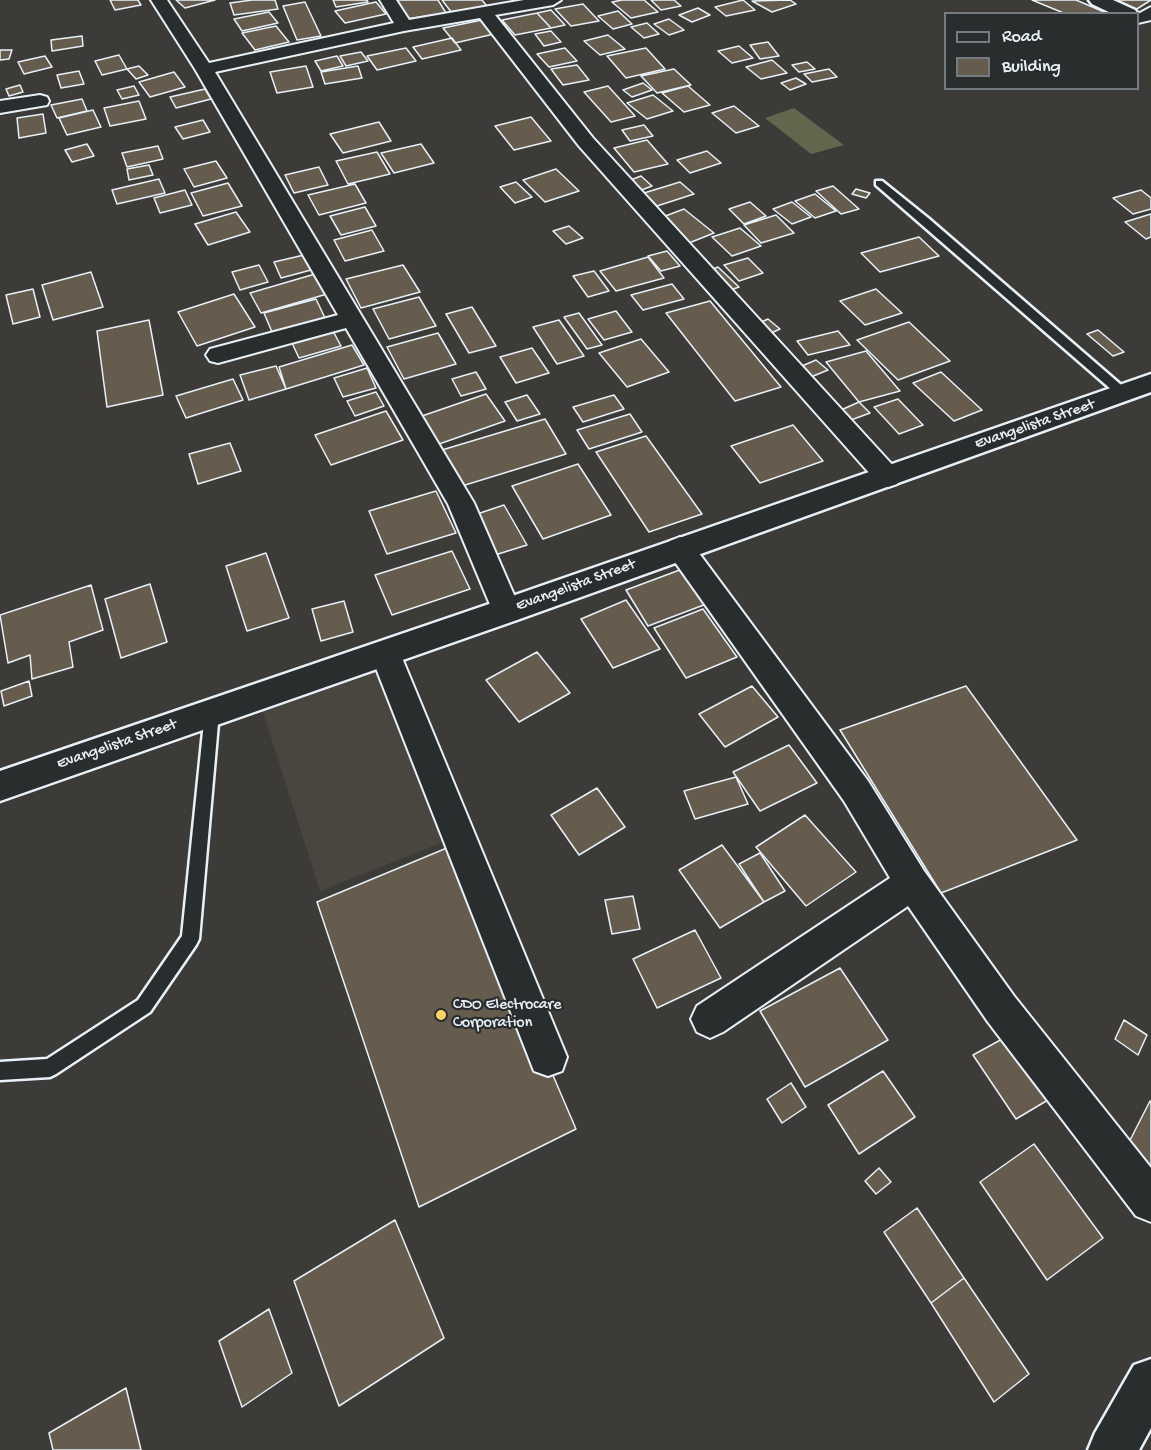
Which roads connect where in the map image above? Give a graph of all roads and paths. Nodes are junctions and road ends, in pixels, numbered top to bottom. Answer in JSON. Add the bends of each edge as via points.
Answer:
{"nodes":[{"id":1,"x":159,"y":0,"type":"edge"},
{"id":2,"x":388,"y":0,"type":"edge"},
{"id":3,"x":553,"y":0,"type":"edge"},
{"id":4,"x":1098,"y":0,"type":"edge"},
{"id":5,"x":483,"y":11,"type":"junction"},
{"id":6,"x":1129,"y":12,"type":"edge"},
{"id":7,"x":404,"y":26,"type":"junction"},
{"id":8,"x":204,"y":69,"type":"junction"},
{"id":9,"x":40,"y":101,"type":"dead end"},
{"id":10,"x":0,"y":107,"type":"edge"},
{"id":11,"x":879,"y":183,"type":"dead end"},
{"id":12,"x":352,"y":319,"type":"junction"},
{"id":13,"x":218,"y":355,"type":"dead end"},
{"id":14,"x":1137,"y":388,"type":"edge"},
{"id":15,"x":888,"y":477,"type":"junction"},
{"id":16,"x":680,"y":548,"type":"junction"},
{"id":17,"x":506,"y":611,"type":"junction"},
{"id":18,"x":385,"y":653,"type":"junction"},
{"id":19,"x":212,"y":712,"type":"junction"},
{"id":20,"x":0,"y":786,"type":"edge"},
{"id":21,"x":912,"y":883,"type":"junction"},
{"id":22,"x":710,"y":1019,"type":"dead end"},
{"id":23,"x":548,"y":1057,"type":"dead end"},
{"id":24,"x":0,"y":1071,"type":"edge"},
{"id":25,"x":1151,"y":1201,"type":"edge"},
{"id":26,"x":1151,"y":1382,"type":"edge"},
{"id":27,"x":1112,"y":1450,"type":"edge"}],
"edges":[{"from":1,"to":8,"type":"street"},
{"from":2,"to":7,"type":"street"},
{"from":3,"to":5,"type":"street"},
{"from":4,"to":6,"type":"main road"},
{"from":5,"to":7,"type":"street"},
{"from":5,"to":15,"type":"street","via":[[586,142]]},
{"from":7,"to":8,"type":"street"},
{"from":8,"to":12,"type":"street"},
{"from":9,"to":10,"type":"street"},
{"from":11,"to":14,"type":"lane"},
{"from":12,"to":13,"type":"street"},
{"from":12,"to":17,"type":"street","via":[[461,503]]},
{"from":14,"to":15,"type":"main road","name":"Evangelista Street"},
{"from":15,"to":16,"type":"main road","name":"Evangelista Street"},
{"from":16,"to":17,"type":"main road","name":"Evangelista Street"},
{"from":16,"to":21,"type":"street","via":[[856,792]]},
{"from":17,"to":18,"type":"main road","name":"Evangelista Street"},
{"from":18,"to":19,"type":"main road","name":"Evangelista Street"},
{"from":18,"to":23,"type":"street"},
{"from":19,"to":20,"type":"main road","name":"Evangelista Street"},
{"from":19,"to":24,"type":"lane","via":[[190,939],[144,1006],[51,1068]]},
{"from":21,"to":22,"type":"street"},
{"from":21,"to":25,"type":"street","via":[[1001,1009]]},
{"from":26,"to":27,"type":"main road"}]}
